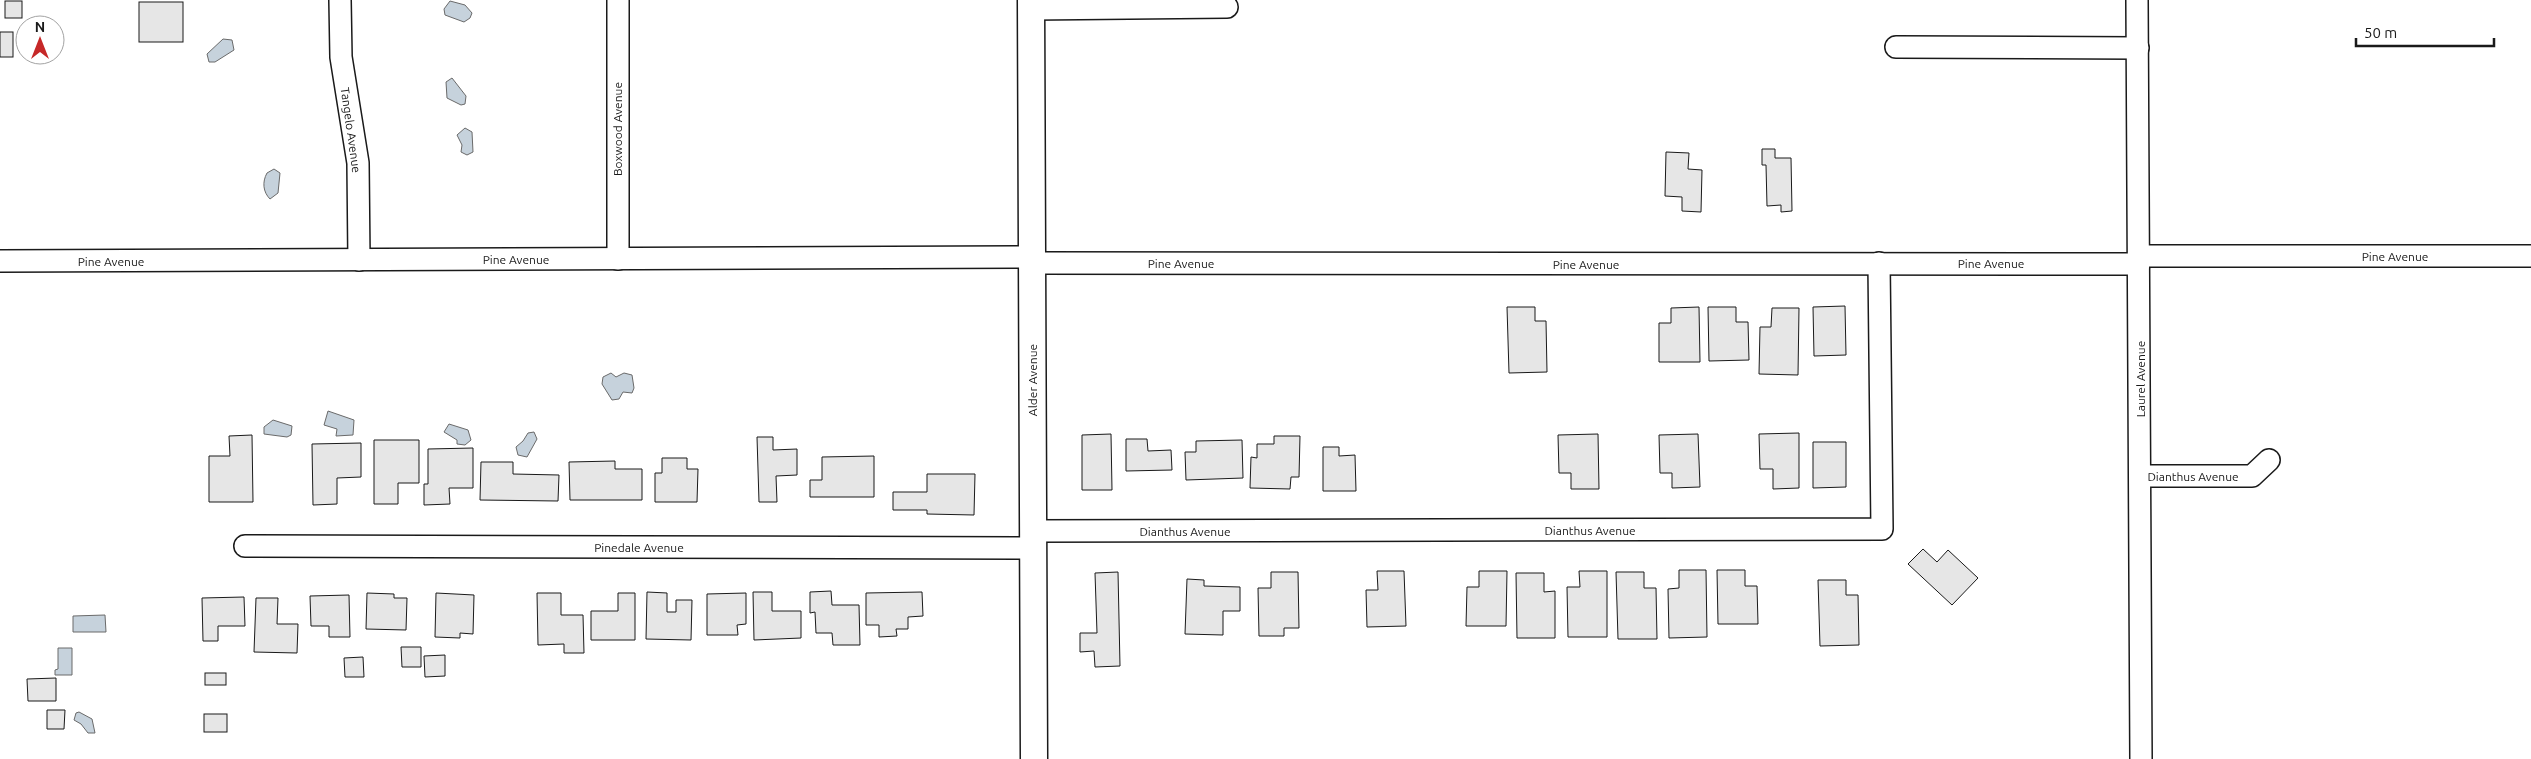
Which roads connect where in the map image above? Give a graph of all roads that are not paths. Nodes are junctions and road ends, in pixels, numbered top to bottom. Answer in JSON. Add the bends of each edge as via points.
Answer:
{"nodes":[{"id":1,"x":340,"y":0,"type":"edge"},
{"id":2,"x":618,"y":0,"type":"edge"},
{"id":3,"x":2137,"y":0,"type":"edge"},
{"id":4,"x":1031,"y":5,"type":"edge"},
{"id":5,"x":1227,"y":7,"type":"dead end"},
{"id":6,"x":1896,"y":47,"type":"dead end"},
{"id":7,"x":2138,"y":48,"type":"junction"},
{"id":8,"x":2531,"y":256,"type":"edge"},
{"id":9,"x":618,"y":259,"type":"junction"},
{"id":10,"x":359,"y":260,"type":"junction"},
{"id":11,"x":1032,"y":260,"type":"junction"},
{"id":12,"x":2139,"y":260,"type":"junction"},
{"id":13,"x":0,"y":261,"type":"edge"},
{"id":14,"x":1879,"y":263,"type":"junction"},
{"id":15,"x":2269,"y":460,"type":"dead end"},
{"id":16,"x":2140,"y":476,"type":"junction"},
{"id":17,"x":1032,"y":540,"type":"junction"},
{"id":18,"x":245,"y":546,"type":"dead end"},
{"id":19,"x":1034,"y":759,"type":"edge"},
{"id":20,"x":2141,"y":759,"type":"edge"}],
"edges":[{"from":1,"to":10,"type":"street","name":"Tangelo Avenue","via":[[340,56],[358,163]]},
{"from":2,"to":9,"type":"street","name":"Boxwood Avenue"},
{"from":3,"to":7,"type":"street","name":"Laurel Avenue"},
{"from":4,"to":5,"type":"street"},
{"from":4,"to":11,"type":"main road","name":"Alder Avenue"},
{"from":6,"to":7,"type":"street"},
{"from":7,"to":12,"type":"street","name":"Laurel Avenue"},
{"from":8,"to":12,"type":"street","name":"Pine Avenue"},
{"from":9,"to":10,"type":"street","name":"Pine Avenue"},
{"from":9,"to":11,"type":"street","name":"Pine Avenue"},
{"from":10,"to":13,"type":"street","name":"Pine Avenue"},
{"from":11,"to":14,"type":"street","name":"Pine Avenue"},
{"from":11,"to":17,"type":"main road","name":"Alder Avenue"},
{"from":12,"to":14,"type":"street","name":"Pine Avenue"},
{"from":12,"to":16,"type":"street","name":"Laurel Avenue"},
{"from":14,"to":17,"type":"street","name":"Dianthus Avenue","via":[[1882,529]]},
{"from":15,"to":16,"type":"street","name":"Dianthus Avenue","via":[[2252,476]]},
{"from":16,"to":20,"type":"street","name":"Laurel Avenue"},
{"from":17,"to":18,"type":"street","name":"Pinedale Avenue"},
{"from":17,"to":19,"type":"main road","name":"Alder Avenue"}]}
